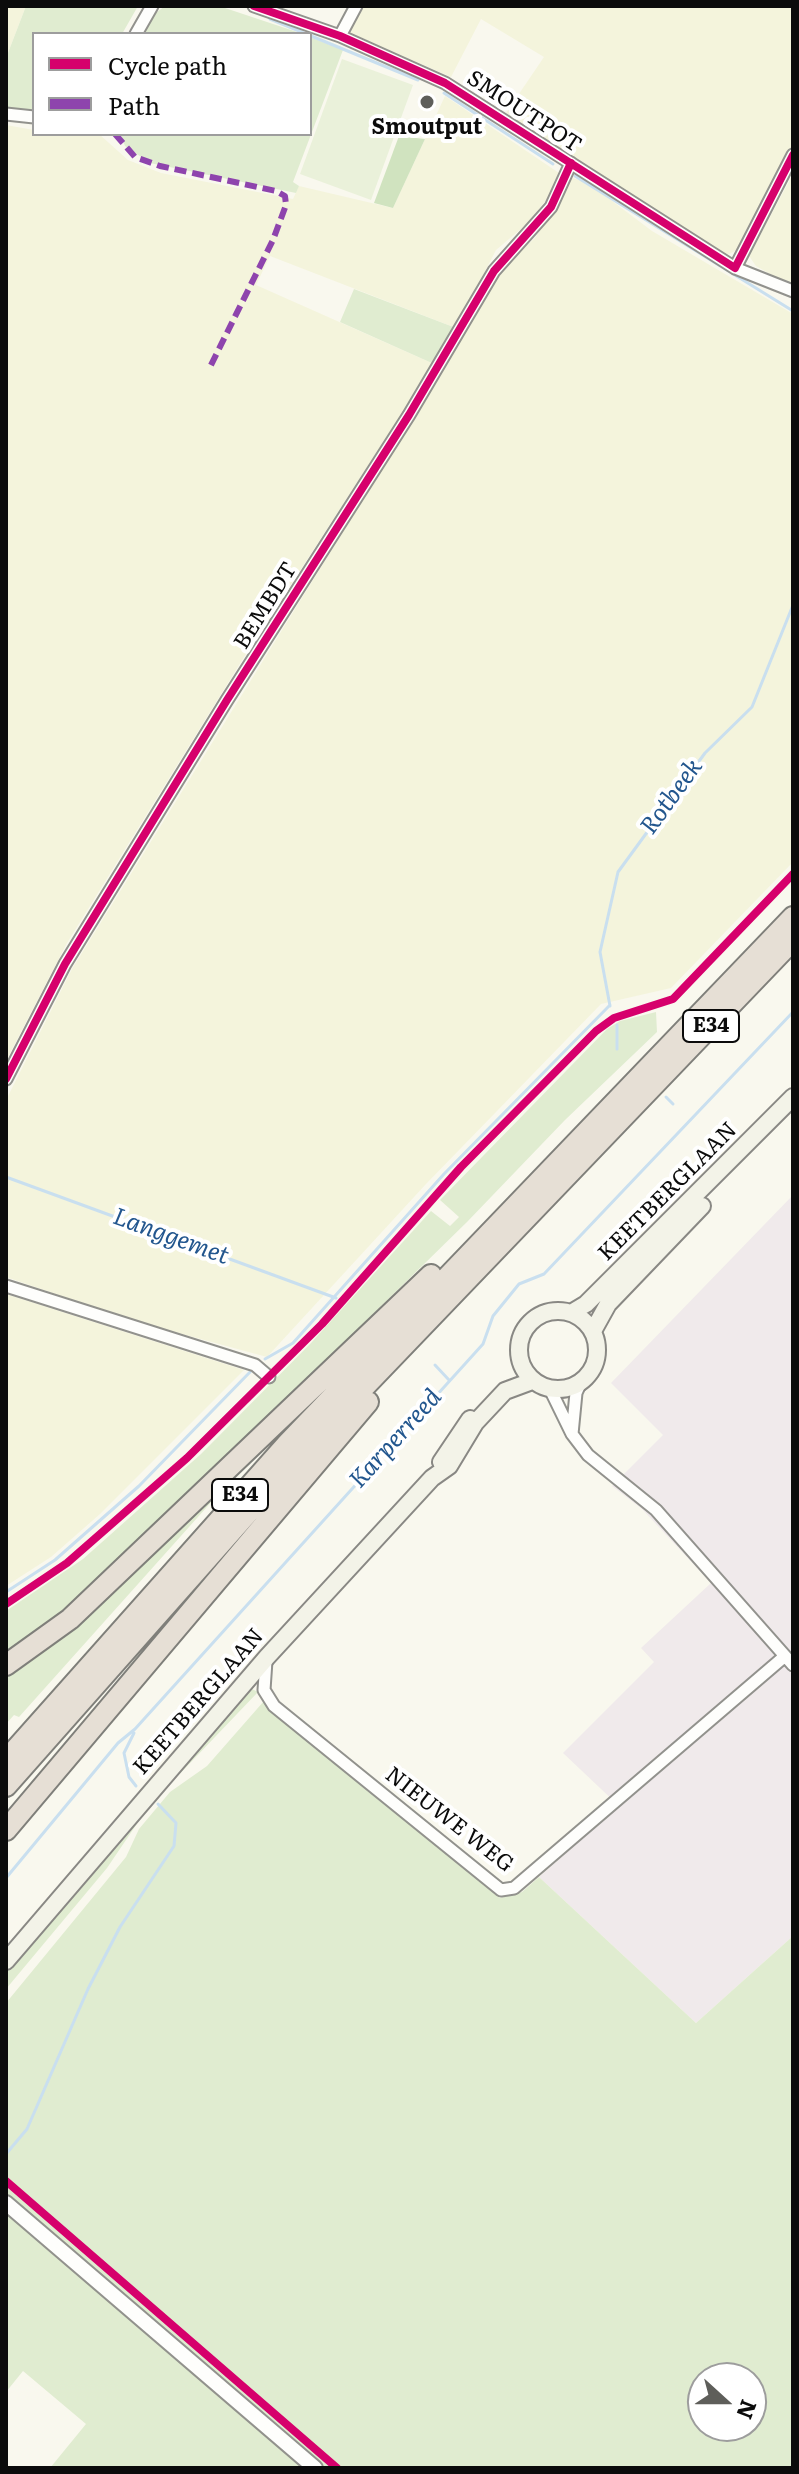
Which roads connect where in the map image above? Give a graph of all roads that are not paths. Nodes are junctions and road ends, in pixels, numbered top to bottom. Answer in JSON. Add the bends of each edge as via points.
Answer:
{"nodes":[{"id":1,"x":152,"y":6,"type":"edge"},
{"id":2,"x":254,"y":6,"type":"edge"},
{"id":3,"x":356,"y":6,"type":"edge"},
{"id":4,"x":281,"y":10,"type":"edge"},
{"id":5,"x":137,"y":32,"type":"edge"},
{"id":6,"x":340,"y":36,"type":"junction"},
{"id":7,"x":6,"y":114,"type":"edge"},
{"id":8,"x":32,"y":117,"type":"edge"},
{"id":9,"x":793,"y":155,"type":"edge"},
{"id":10,"x":571,"y":163,"type":"junction"},
{"id":11,"x":735,"y":268,"type":"junction"},
{"id":12,"x":793,"y":291,"type":"edge"},
{"id":13,"x":793,"y":917,"type":"edge"},
{"id":14,"x":793,"y":940,"type":"edge"},
{"id":15,"x":6,"y":1079,"type":"edge"},
{"id":16,"x":793,"y":1097,"type":"edge"},
{"id":17,"x":793,"y":1111,"type":"edge"},
{"id":18,"x":482,"y":1239,"type":"junction"},
{"id":19,"x":6,"y":1286,"type":"edge"},
{"id":20,"x":571,"y":1313,"type":"junction"},
{"id":21,"x":423,"y":1326,"type":"junction"},
{"id":22,"x":593,"y":1331,"type":"junction"},
{"id":23,"x":519,"y":1353,"type":"junction"},
{"id":24,"x":269,"y":1377,"type":"dead end"},
{"id":25,"x":532,"y":1381,"type":"junction"},
{"id":26,"x":581,"y":1382,"type":"junction"},
{"id":27,"x":550,"y":1389,"type":"junction"},
{"id":28,"x":572,"y":1434,"type":"junction"},
{"id":29,"x":432,"y":1478,"type":"junction"},
{"id":30,"x":267,"y":1657,"type":"junction"},
{"id":31,"x":789,"y":1660,"type":"edge"},
{"id":32,"x":6,"y":1665,"type":"edge"},
{"id":33,"x":6,"y":1760,"type":"edge"},
{"id":34,"x":6,"y":1786,"type":"edge"},
{"id":35,"x":6,"y":1830,"type":"edge"},
{"id":36,"x":6,"y":1961,"type":"edge"},
{"id":37,"x":6,"y":2203,"type":"edge"},
{"id":38,"x":315,"y":2468,"type":"edge"}],
"edges":[{"from":1,"to":5,"type":"street"},
{"from":2,"to":4,"type":"street","name":"SMOUTPOT"},
{"from":3,"to":6,"type":"street"},
{"from":4,"to":6,"type":"street","name":"SMOUTPOT"},
{"from":6,"to":10,"type":"street","name":"SMOUTPOT","via":[[445,83]]},
{"from":7,"to":8,"type":"street"},
{"from":9,"to":11,"type":"street"},
{"from":10,"to":11,"type":"street","name":"SMOUTPOT"},
{"from":10,"to":15,"type":"street","name":"BEMBDT","via":[[551,207],[494,271],[227,700],[65,964]]},
{"from":11,"to":12,"type":"street","name":"SMOUTPOT"},
{"from":13,"to":18,"type":"highway","number":"E34"},
{"from":14,"to":21,"type":"highway","number":"E34"},
{"from":16,"to":20,"type":"main road","name":"KEETBERGLAAN","via":[[586,1304]]},
{"from":17,"to":22,"type":"main road","name":"KEETBERGLAAN","via":[[608,1304]]},
{"from":18,"to":32,"type":"highway","via":[[460,1247],[70,1619]]},
{"from":18,"to":33,"type":"highway","number":"E34","via":[[170,1572]]},
{"from":19,"to":24,"type":"street","via":[[255,1365]]},
{"from":20,"to":22,"type":"main road"},
{"from":20,"to":23,"type":"main road","via":[[551,1311],[534,1319],[524,1331]]},
{"from":21,"to":34,"type":"highway","number":"E34","via":[[214,1548]]},
{"from":21,"to":35,"type":"highway","via":[[411,1354]]},
{"from":22,"to":26,"type":"main road","via":[[597,1356]]},
{"from":23,"to":25,"type":"main road"},
{"from":23,"to":29,"type":"main road","name":"KEETBERGLAAN","via":[[511,1371],[457,1434]]},
{"from":25,"to":27,"type":"main road"},
{"from":25,"to":29,"type":"main road","name":"KEETBERGLAAN","via":[[505,1391],[475,1423],[449,1466]]},
{"from":26,"to":27,"type":"main road"},
{"from":26,"to":28,"type":"street"},
{"from":27,"to":28,"type":"street","name":"NIEUWE WEG"},
{"from":28,"to":31,"type":"street","name":"NIEUWE WEG","via":[[595,1461],[656,1510]]},
{"from":29,"to":30,"type":"main road","name":"KEETBERGLAAN"},
{"from":30,"to":31,"type":"street","name":"NIEUWE WEG","via":[[264,1690],[274,1706],[501,1890],[514,1888]]},
{"from":30,"to":36,"type":"main road","name":"KEETBERGLAAN"},
{"from":37,"to":38,"type":"street"}]}
